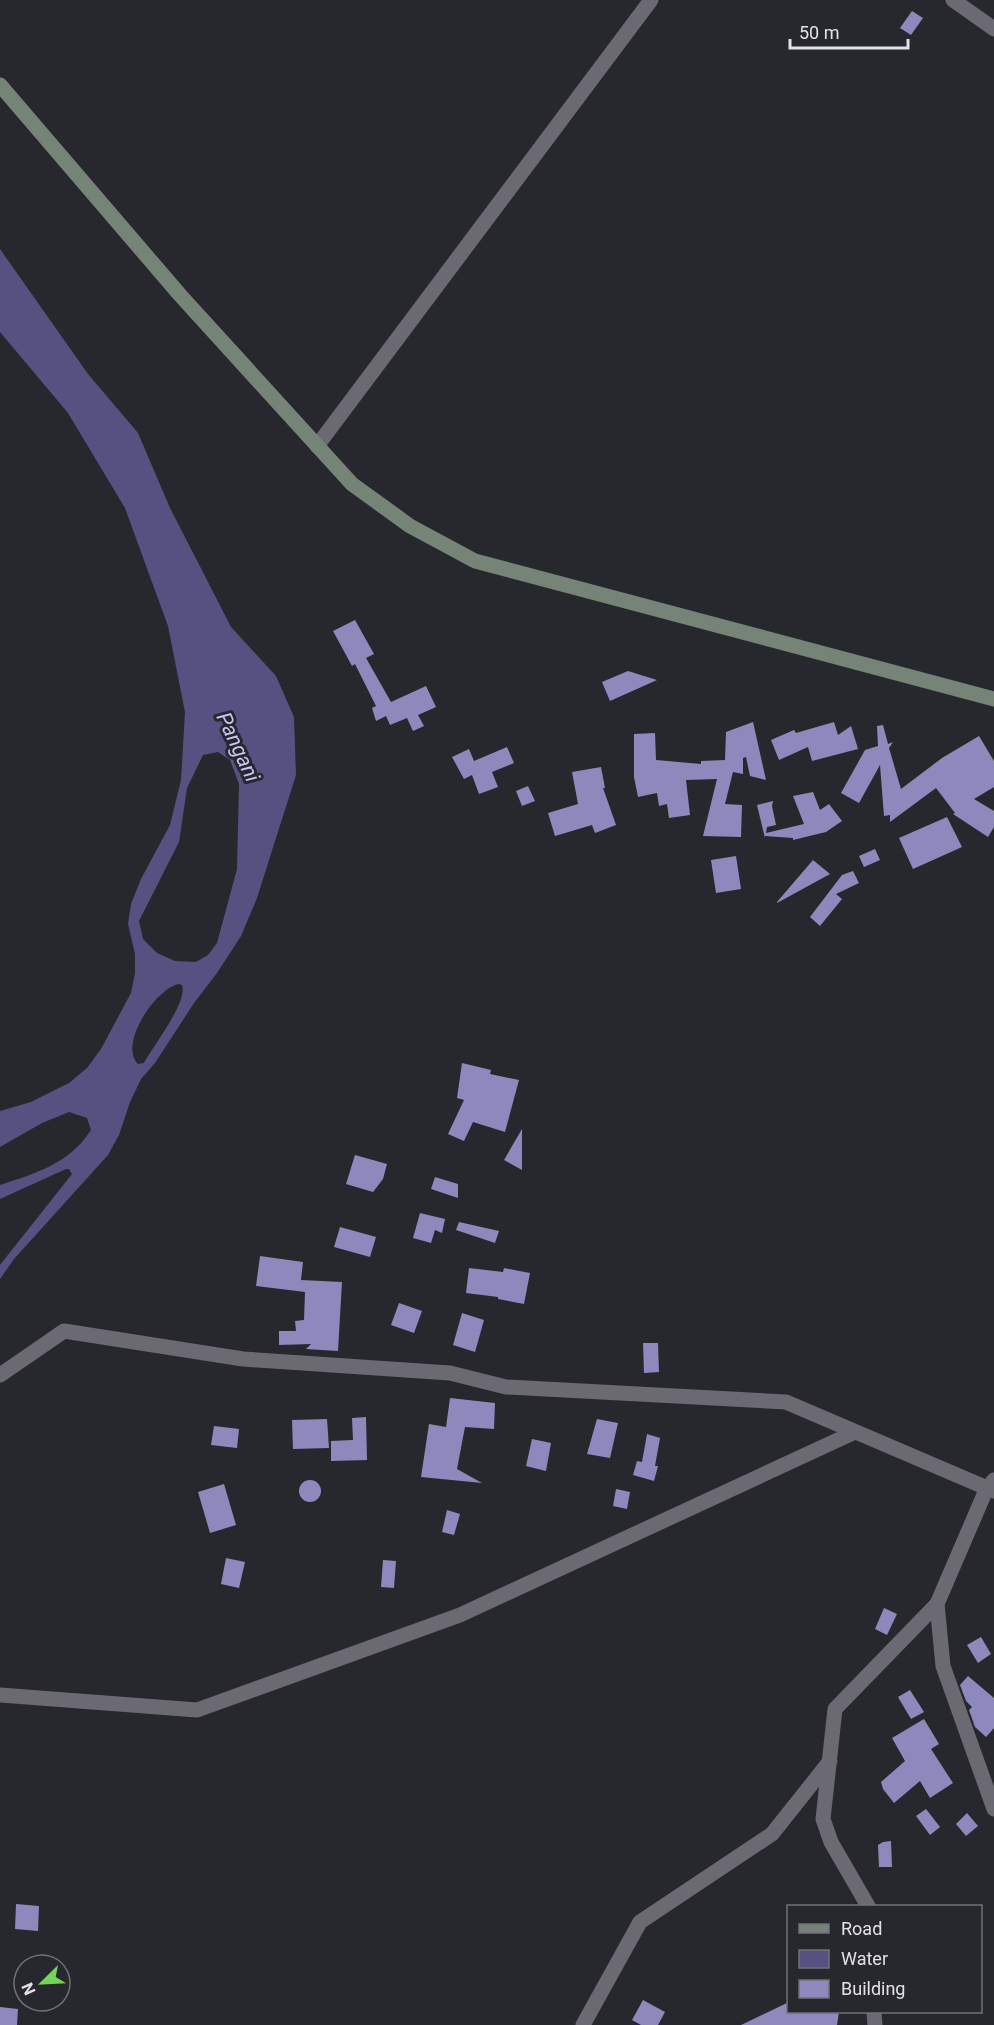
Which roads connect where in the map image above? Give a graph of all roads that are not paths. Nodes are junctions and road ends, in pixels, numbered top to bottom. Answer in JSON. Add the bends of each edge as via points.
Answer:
{"nodes":[{"id":1,"x":651,"y":0,"type":"edge"},
{"id":2,"x":953,"y":0,"type":"edge"},
{"id":3,"x":994,"y":29,"type":"edge"},
{"id":4,"x":0,"y":85,"type":"edge"},
{"id":5,"x":317,"y":446,"type":"junction"},
{"id":6,"x":994,"y":699,"type":"edge"},
{"id":7,"x":0,"y":1375,"type":"edge"},
{"id":8,"x":855,"y":1432,"type":"junction"},
{"id":9,"x":991,"y":1487,"type":"edge"},
{"id":10,"x":937,"y":1604,"type":"junction"},
{"id":11,"x":0,"y":1695,"type":"edge"},
{"id":12,"x":830,"y":1761,"type":"junction"},
{"id":13,"x":994,"y":1809,"type":"edge"},
{"id":14,"x":867,"y":1905,"type":"edge"},
{"id":15,"x":583,"y":2025,"type":"edge"}],
"edges":[{"from":1,"to":5,"type":"street"},
{"from":2,"to":3,"type":"street"},
{"from":4,"to":5,"type":"main road","via":[[172,286]]},
{"from":5,"to":6,"type":"main road","via":[[352,484],[410,526],[475,561]]},
{"from":7,"to":8,"type":"street","via":[[64,1331],[243,1359],[450,1373],[506,1387],[786,1402]]},
{"from":8,"to":9,"type":"street"},
{"from":8,"to":11,"type":"street","via":[[460,1615],[197,1710]]},
{"from":9,"to":10,"type":"street"},
{"from":10,"to":12,"type":"street","via":[[836,1709]]},
{"from":10,"to":13,"type":"street","via":[[943,1666]]},
{"from":12,"to":14,"type":"street","via":[[824,1819],[831,1842]]},
{"from":12,"to":15,"type":"street","via":[[772,1834],[640,1922]]}]}
